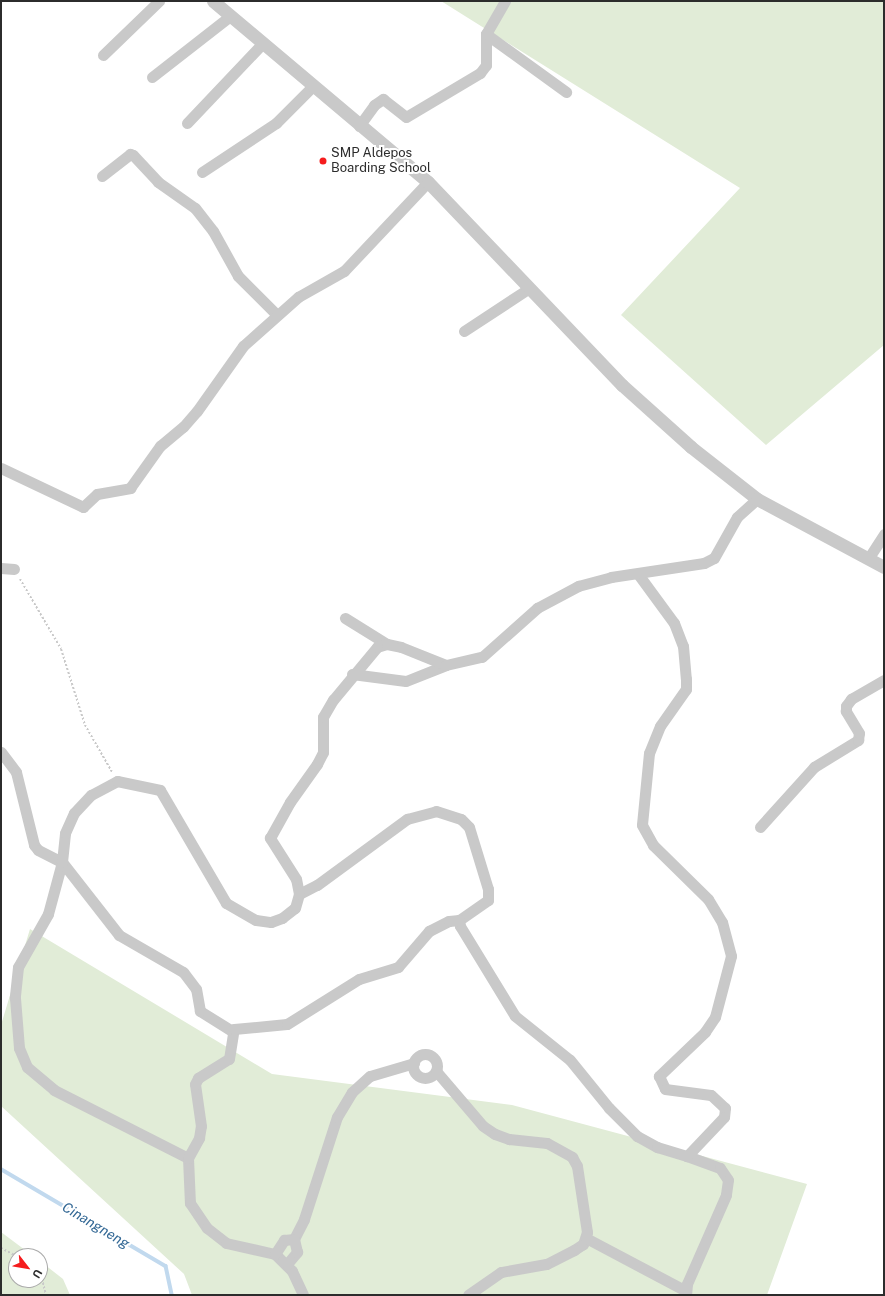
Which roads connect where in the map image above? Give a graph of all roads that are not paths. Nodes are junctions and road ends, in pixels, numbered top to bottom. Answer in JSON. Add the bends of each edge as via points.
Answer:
{"nodes":[{"id":1,"x":159,"y":1,"type":"edge"},
{"id":2,"x":213,"y":1,"type":"edge"},
{"id":3,"x":505,"y":1,"type":"edge"},
{"id":4,"x":230,"y":16,"type":"junction"},
{"id":5,"x":486,"y":34,"type":"junction"},
{"id":6,"x":262,"y":44,"type":"junction"},
{"id":7,"x":103,"y":55,"type":"dead end"},
{"id":8,"x":152,"y":77,"type":"dead end"},
{"id":9,"x":312,"y":87,"type":"junction"},
{"id":10,"x":566,"y":92,"type":"dead end"},
{"id":11,"x":188,"y":123,"type":"dead end"},
{"id":12,"x":359,"y":126,"type":"junction"},
{"id":13,"x":202,"y":172,"type":"dead end"},
{"id":14,"x":102,"y":176,"type":"dead end"},
{"id":15,"x":428,"y":182,"type":"junction"},
{"id":16,"x":528,"y":289,"type":"junction"},
{"id":17,"x":277,"y":315,"type":"junction"},
{"id":18,"x":464,"y":331,"type":"dead end"},
{"id":19,"x":1,"y":468,"type":"edge"},
{"id":20,"x":757,"y":499,"type":"junction"},
{"id":21,"x":884,"y":534,"type":"edge"},
{"id":22,"x":868,"y":559,"type":"junction"},
{"id":23,"x":884,"y":567,"type":"edge"},
{"id":24,"x":1,"y":568,"type":"edge"},
{"id":25,"x":14,"y":569,"type":"road end"},
{"id":26,"x":638,"y":574,"type":"junction"},
{"id":27,"x":344,"y":618,"type":"dead end"},
{"id":28,"x":387,"y":644,"type":"junction"},
{"id":29,"x":446,"y":665,"type":"junction"},
{"id":30,"x":352,"y":674,"type":"junction"},
{"id":31,"x":884,"y":680,"type":"edge"},
{"id":32,"x":1,"y":752,"type":"edge"},
{"id":33,"x":760,"y":827,"type":"dead end"},
{"id":34,"x":62,"y":862,"type":"junction"},
{"id":35,"x":299,"y":894,"type":"junction"},
{"id":36,"x":459,"y":920,"type":"junction"},
{"id":37,"x":232,"y":1031,"type":"junction"},
{"id":38,"x":414,"y":1063,"type":"junction"},
{"id":39,"x":436,"y":1072,"type":"junction"},
{"id":40,"x":687,"y":1156,"type":"junction"},
{"id":41,"x":188,"y":1158,"type":"junction"},
{"id":42,"x":586,"y":1238,"type":"junction"},
{"id":43,"x":294,"y":1239,"type":"junction"},
{"id":44,"x":275,"y":1254,"type":"junction"},
{"id":45,"x":287,"y":1264,"type":"junction"},
{"id":46,"x":686,"y":1293,"type":"edge"},
{"id":47,"x":303,"y":1295,"type":"edge"},
{"id":48,"x":468,"y":1295,"type":"edge"}],
"edges":[{"from":1,"to":7,"type":"street"},
{"from":2,"to":4,"type":"street"},
{"from":3,"to":5,"type":"street"},
{"from":4,"to":6,"type":"street"},
{"from":4,"to":8,"type":"street"},
{"from":5,"to":10,"type":"street"},
{"from":5,"to":12,"type":"street","via":[[486,65],[480,73],[406,117],[383,99],[374,105]]},
{"from":6,"to":9,"type":"street"},
{"from":6,"to":11,"type":"street"},
{"from":9,"to":12,"type":"street"},
{"from":9,"to":13,"type":"street","via":[[276,123]]},
{"from":12,"to":15,"type":"street"},
{"from":14,"to":17,"type":"street","via":[[130,154],[133,155],[158,182],[195,208],[213,231],[238,276]]},
{"from":15,"to":16,"type":"street"},
{"from":15,"to":17,"type":"street","via":[[344,271],[298,297]]},
{"from":16,"to":18,"type":"street"},
{"from":16,"to":20,"type":"street","via":[[622,384],[690,446]]},
{"from":17,"to":19,"type":"street","via":[[243,346],[197,410],[183,427],[160,446],[130,488],[97,494],[83,507]]},
{"from":20,"to":22,"type":"street"},
{"from":20,"to":26,"type":"street","via":[[737,517],[714,558],[704,563]]},
{"from":21,"to":22,"type":"street"},
{"from":22,"to":23,"type":"street"},
{"from":24,"to":25,"type":"street"},
{"from":26,"to":29,"type":"street","via":[[611,577],[578,586],[537,608],[482,657]]},
{"from":26,"to":40,"type":"street","via":[[674,623],[683,646],[686,679],[686,689],[660,726],[649,753],[642,825],[653,845],[708,899],[722,922],[731,956],[715,1017],[705,1032],[659,1076],[665,1089],[711,1094],[725,1108],[724,1117]]},
{"from":27,"to":28,"type":"street"},
{"from":28,"to":29,"type":"street"},
{"from":28,"to":30,"type":"street","via":[[377,647]]},
{"from":29,"to":30,"type":"street","via":[[406,681]]},
{"from":30,"to":35,"type":"street","via":[[323,717],[323,752],[270,838],[296,879]]},
{"from":31,"to":33,"type":"street","via":[[851,699],[846,706],[846,711],[859,733],[858,740],[814,766]]},
{"from":32,"to":34,"type":"street","via":[[16,772],[34,845],[38,850]]},
{"from":34,"to":35,"type":"street","via":[[65,833],[74,813],[92,795],[117,781],[160,790],[231,907],[256,920],[271,922],[294,908]]},
{"from":34,"to":37,"type":"street","via":[[119,935],[183,972],[196,989],[200,1011]]},
{"from":34,"to":41,"type":"street","via":[[48,914],[18,967],[16,998],[22,1054],[38,1079],[54,1090]]},
{"from":35,"to":36,"type":"street","via":[[316,885],[407,819],[436,811],[460,819],[469,828],[488,889],[488,900]]},
{"from":36,"to":37,"type":"street","via":[[449,921],[429,931],[398,967],[359,979],[287,1024],[237,1028]]},
{"from":36,"to":40,"type":"street","via":[[475,954],[515,1016],[570,1060],[609,1108],[637,1136],[657,1147]]},
{"from":37,"to":41,"type":"street","via":[[233,1051],[229,1059],[198,1078],[195,1084],[201,1126],[199,1138]]},
{"from":38,"to":39,"type":"street","via":[[415,1073],[423,1078]]},
{"from":38,"to":39,"type":"street","via":[[420,1056],[429,1056],[436,1062]]},
{"from":38,"to":43,"type":"street","via":[[370,1076],[352,1092],[337,1117],[304,1219]]},
{"from":39,"to":42,"type":"street","via":[[483,1126],[495,1134],[509,1139],[547,1143],[572,1157],[576,1166]]},
{"from":40,"to":46,"type":"street","via":[[720,1168],[728,1180],[726,1195]]},
{"from":41,"to":44,"type":"street","via":[[190,1204],[207,1228],[226,1243]]},
{"from":42,"to":46,"type":"street"},
{"from":42,"to":48,"type":"street","via":[[583,1244],[546,1264],[501,1272]]},
{"from":43,"to":44,"type":"street","via":[[284,1240]]},
{"from":43,"to":45,"type":"street","via":[[297,1252]]},
{"from":44,"to":45,"type":"street"},
{"from":45,"to":47,"type":"street"}]}
